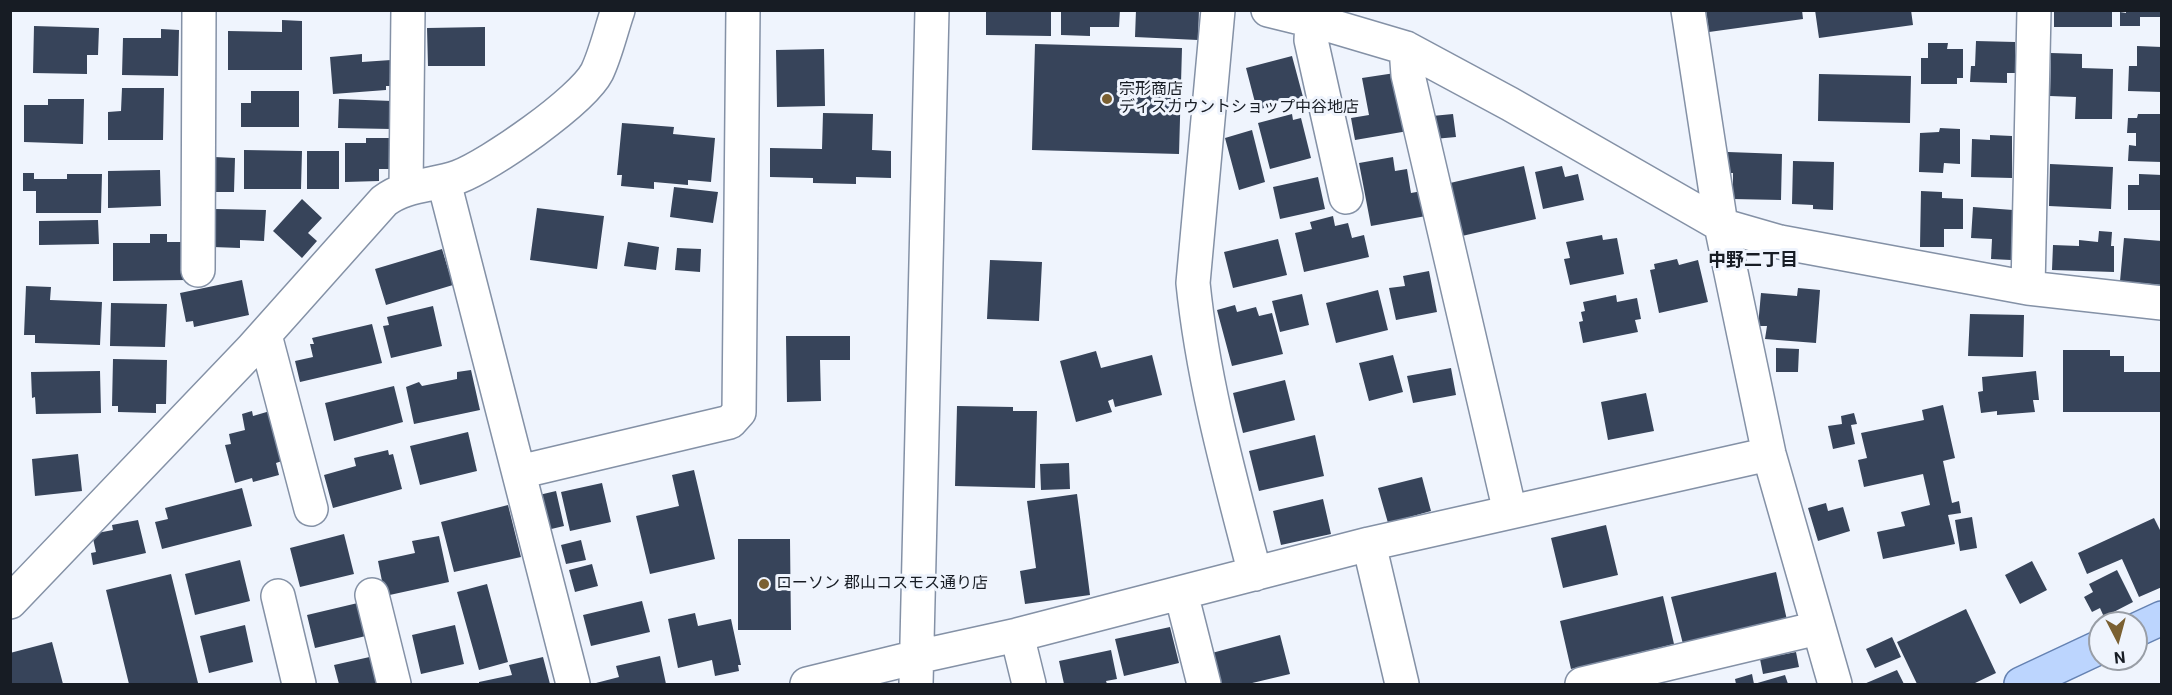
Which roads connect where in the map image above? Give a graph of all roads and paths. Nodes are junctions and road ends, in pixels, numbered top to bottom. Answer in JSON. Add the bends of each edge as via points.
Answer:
{"nodes":[{"id":1,"x":200,"y":10,"type":"edge"},
{"id":2,"x":408,"y":10,"type":"edge"},
{"id":3,"x":618,"y":10,"type":"edge"},
{"id":4,"x":743,"y":10,"type":"edge"},
{"id":5,"x":933,"y":10,"type":"edge"},
{"id":6,"x":1218,"y":10,"type":"edge"},
{"id":7,"x":1268,"y":10,"type":"edge"},
{"id":8,"x":1688,"y":10,"type":"edge"},
{"id":9,"x":2034,"y":10,"type":"edge"},
{"id":10,"x":1312,"y":21,"type":"junction"},
{"id":11,"x":1406,"y":48,"type":"junction"},
{"id":12,"x":444,"y":182,"type":"junction"},
{"id":13,"x":406,"y":189,"type":"junction"},
{"id":14,"x":1346,"y":197,"type":"dead end"},
{"id":15,"x":1721,"y":225,"type":"junction"},
{"id":16,"x":198,"y":270,"type":"dead end"},
{"id":17,"x":2028,"y":288,"type":"junction"},
{"id":18,"x":2162,"y":303,"type":"edge"},
{"id":19,"x":265,"y":334,"type":"junction"},
{"id":20,"x":1769,"y":454,"type":"junction"},
{"id":21,"x":519,"y":472,"type":"junction"},
{"id":22,"x":311,"y":509,"type":"dead end"},
{"id":23,"x":1510,"y":512,"type":"junction"},
{"id":24,"x":1369,"y":543,"type":"junction"},
{"id":25,"x":1255,"y":574,"type":"junction"},
{"id":26,"x":14,"y":588,"type":"edge"},
{"id":27,"x":1181,"y":593,"type":"junction"},
{"id":28,"x":372,"y":595,"type":"dead end"},
{"id":29,"x":278,"y":596,"type":"dead end"},
{"id":30,"x":2162,"y":618,"type":"edge"},
{"id":31,"x":2148,"y":624,"type":"edge"},
{"id":32,"x":1818,"y":628,"type":"junction"},
{"id":33,"x":1017,"y":635,"type":"junction"},
{"id":34,"x":2088,"y":653,"type":"edge"},
{"id":35,"x":917,"y":671,"type":"edge"},
{"id":36,"x":298,"y":684,"type":"edge"},
{"id":37,"x":394,"y":684,"type":"edge"},
{"id":38,"x":573,"y":684,"type":"edge"},
{"id":39,"x":807,"y":684,"type":"edge"},
{"id":40,"x":1029,"y":684,"type":"edge"},
{"id":41,"x":1204,"y":684,"type":"edge"},
{"id":42,"x":1402,"y":684,"type":"edge"},
{"id":43,"x":1582,"y":684,"type":"edge"},
{"id":44,"x":1835,"y":684,"type":"edge"},
{"id":45,"x":2021,"y":684,"type":"edge"}],
"edges":[{"from":1,"to":16,"type":"street"},
{"from":2,"to":13,"type":"street"},
{"from":3,"to":12,"type":"street","via":[[596,73],[565,107],[465,174]]},
{"from":4,"to":21,"type":"street","via":[[739,412],[730,422]]},
{"from":5,"to":35,"type":"street"},
{"from":6,"to":25,"type":"street","via":[[1193,283],[1212,405]]},
{"from":7,"to":10,"type":"street"},
{"from":8,"to":15,"type":"street"},
{"from":9,"to":17,"type":"street"},
{"from":10,"to":11,"type":"street"},
{"from":10,"to":14,"type":"street","via":[[1311,40]]},
{"from":11,"to":15,"type":"street"},
{"from":11,"to":23,"type":"street","via":[[1408,75]]},
{"from":12,"to":13,"type":"street"},
{"from":12,"to":21,"type":"street"},
{"from":13,"to":19,"type":"street","via":[[384,201]]},
{"from":15,"to":17,"type":"street","via":[[1780,242]]},
{"from":15,"to":20,"type":"street"},
{"from":17,"to":18,"type":"street"},
{"from":19,"to":22,"type":"street"},
{"from":19,"to":26,"type":"street"},
{"from":20,"to":23,"type":"street"},
{"from":20,"to":32,"type":"street"},
{"from":21,"to":38,"type":"street"},
{"from":23,"to":24,"type":"street"},
{"from":24,"to":25,"type":"street"},
{"from":24,"to":42,"type":"street"},
{"from":25,"to":27,"type":"street"},
{"from":27,"to":33,"type":"street"},
{"from":27,"to":41,"type":"street"},
{"from":28,"to":37,"type":"street"},
{"from":29,"to":36,"type":"street"},
{"from":30,"to":31,"type":"main road"},
{"from":32,"to":43,"type":"street"},
{"from":32,"to":44,"type":"street"},
{"from":33,"to":35,"type":"street"},
{"from":33,"to":40,"type":"street"},
{"from":34,"to":45,"type":"main road"},
{"from":35,"to":39,"type":"street"}]}
